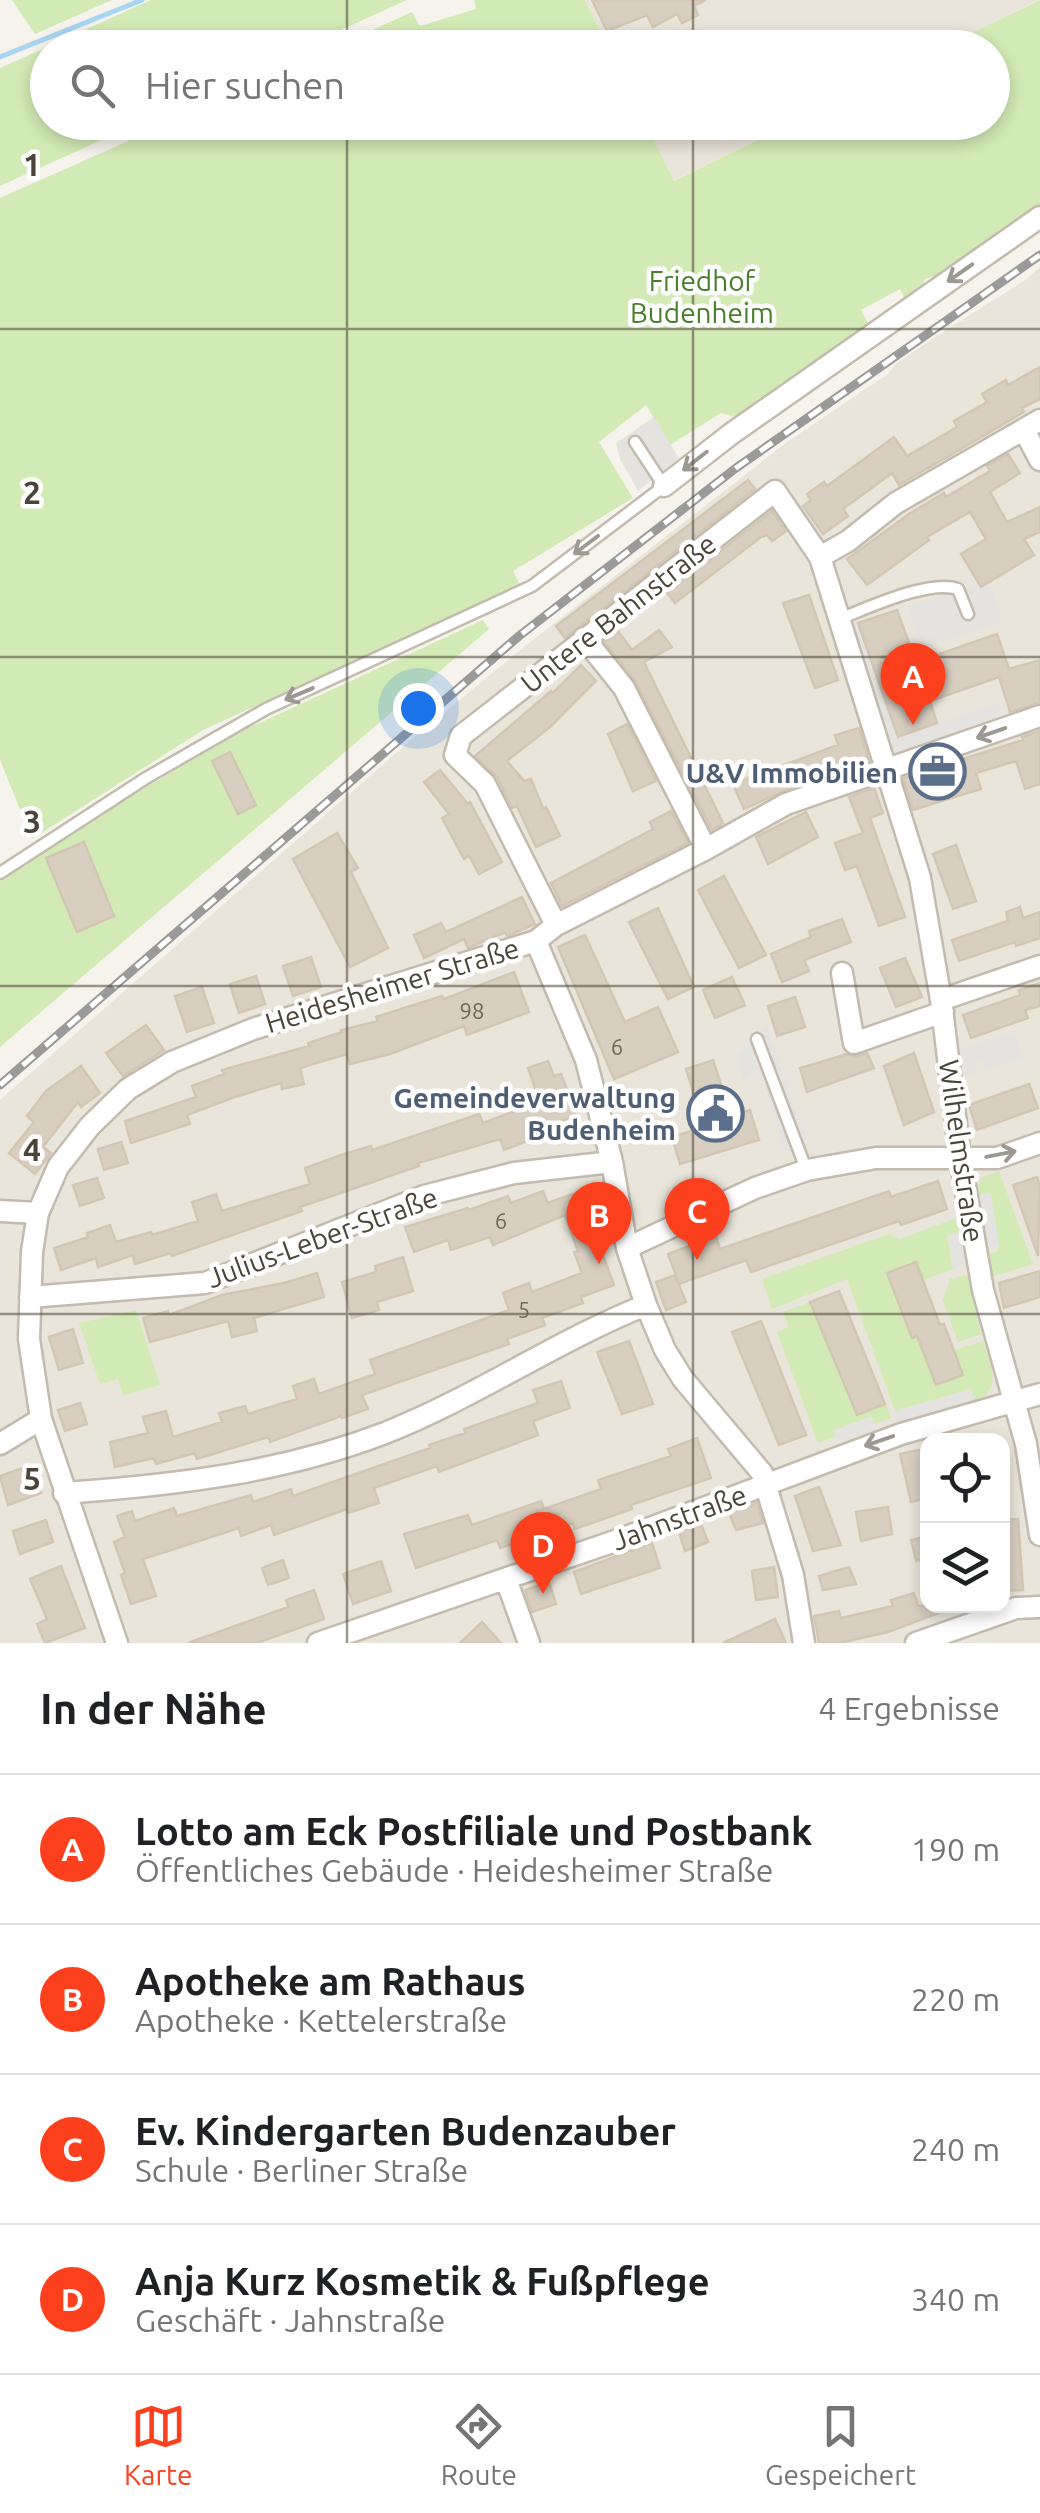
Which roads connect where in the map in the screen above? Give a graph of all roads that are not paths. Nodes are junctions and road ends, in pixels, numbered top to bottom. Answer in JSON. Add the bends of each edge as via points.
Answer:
{"nodes":[{"id":1,"x":1040,"y":217,"type":"edge"},
{"id":2,"x":1032,"y":425,"type":"edge"},
{"id":3,"x":635,"y":442,"type":"dead end"},
{"id":4,"x":1040,"y":460,"type":"edge"},
{"id":5,"x":664,"y":486,"type":"junction"},
{"id":6,"x":775,"y":491,"type":"joint"},
{"id":7,"x":820,"y":557,"type":"junction"},
{"id":8,"x":968,"y":614,"type":"dead end"},
{"id":9,"x":839,"y":619,"type":"junction"},
{"id":10,"x":584,"y":638,"type":"junction"},
{"id":11,"x":1040,"y":716,"type":"edge"},
{"id":12,"x":885,"y":768,"type":"junction"},
{"id":13,"x":706,"y":849,"type":"junction"},
{"id":14,"x":0,"y":872,"type":"edge"},
{"id":15,"x":556,"y":925,"type":"junction"},
{"id":16,"x":536,"y":941,"type":"junction"},
{"id":17,"x":1040,"y":966,"type":"edge"},
{"id":18,"x":842,"y":973,"type":"dead end"},
{"id":19,"x":942,"y":1006,"type":"junction"},
{"id":20,"x":757,"y":1039,"type":"dead end"},
{"id":21,"x":1040,"y":1143,"type":"edge"},
{"id":22,"x":960,"y":1157,"type":"junction"},
{"id":23,"x":612,"y":1162,"type":"junction"},
{"id":24,"x":807,"y":1170,"type":"junction"},
{"id":25,"x":0,"y":1211,"type":"edge"},
{"id":26,"x":38,"y":1213,"type":"junction"},
{"id":27,"x":627,"y":1248,"type":"junction"},
{"id":28,"x":30,"y":1297,"type":"junction"},
{"id":29,"x":646,"y":1305,"type":"junction"},
{"id":30,"x":1040,"y":1394,"type":"edge"},
{"id":31,"x":1014,"y":1402,"type":"junction"},
{"id":32,"x":41,"y":1419,"type":"junction"},
{"id":33,"x":0,"y":1444,"type":"edge"},
{"id":34,"x":766,"y":1484,"type":"junction"},
{"id":35,"x":64,"y":1493,"type":"junction"},
{"id":36,"x":1040,"y":1535,"type":"edge"},
{"id":37,"x":506,"y":1579,"type":"junction"},
{"id":38,"x":1040,"y":1607,"type":"edge"},
{"id":39,"x":118,"y":1643,"type":"edge"},
{"id":40,"x":318,"y":1643,"type":"edge"},
{"id":41,"x":529,"y":1643,"type":"edge"},
{"id":42,"x":804,"y":1643,"type":"edge"},
{"id":43,"x":916,"y":1643,"type":"edge"}],
"edges":[{"from":1,"to":5,"type":"street","one_way":true},
{"from":2,"to":4,"type":"street"},
{"from":2,"to":7,"type":"street","via":[[896,503]]},
{"from":3,"to":5,"type":"lane"},
{"from":5,"to":14,"type":"lane","one_way":true,"via":[[532,586],[266,708]]},
{"from":6,"to":7,"type":"street","name":"Wilhelmstraße"},
{"from":6,"to":10,"type":"street","name":"Untere Bahnstraße"},
{"from":7,"to":9,"type":"street","name":"Wilhelmstraße"},
{"from":8,"to":9,"type":"lane","via":[[958,589],[947,585]]},
{"from":9,"to":12,"type":"street","name":"Wilhelmstraße"},
{"from":10,"to":13,"type":"street","via":[[624,688]]},
{"from":10,"to":15,"type":"street","name":"Untere Bahnstraße","via":[[461,736],[455,755],[486,784]]},
{"from":11,"to":12,"type":"street","name":"Heidesheimer Straße","one_way":true},
{"from":12,"to":13,"type":"street","name":"Heidesheimer Straße","via":[[786,804]]},
{"from":12,"to":19,"type":"street","name":"Wilhelmstraße","via":[[920,878]]},
{"from":13,"to":15,"type":"street","name":"Heidesheimer Straße"},
{"from":15,"to":16,"type":"street","name":"Heidesheimer Straße"},
{"from":16,"to":23,"type":"street","via":[[586,1060]]},
{"from":16,"to":26,"type":"street","name":"Heidesheimer Straße","via":[[252,1029],[172,1062],[90,1126],[58,1167]]},
{"from":17,"to":19,"type":"street"},
{"from":18,"to":19,"type":"street","via":[[854,1043]]},
{"from":19,"to":22,"type":"street","name":"Wilhelmstraße"},
{"from":20,"to":24,"type":"lane"},
{"from":22,"to":21,"type":"street","one_way":true,"via":[[998,1158]]},
{"from":22,"to":24,"type":"street","via":[[876,1158]]},
{"from":22,"to":31,"type":"street","name":"Wilhelmstraße","via":[[983,1290]]},
{"from":23,"to":27,"type":"street"},
{"from":23,"to":28,"type":"street","name":"Julius-Leber-Straße","via":[[514,1173],[424,1196],[206,1283]]},
{"from":24,"to":27,"type":"street"},
{"from":25,"to":26,"type":"street"},
{"from":26,"to":28,"type":"street","name":"Heidesheimer Straße"},
{"from":27,"to":29,"type":"street"},
{"from":28,"to":32,"type":"street","name":"Heidesheimer Straße"},
{"from":29,"to":34,"type":"street","via":[[683,1378],[756,1462]]},
{"from":29,"to":35,"type":"street","via":[[367,1439],[264,1470],[178,1485]]},
{"from":30,"to":31,"type":"street","name":"Jahnstraße"},
{"from":31,"to":34,"type":"street","name":"Jahnstraße","one_way":true,"via":[[900,1434]]},
{"from":31,"to":36,"type":"street","name":"Wilhelmstraße"},
{"from":32,"to":33,"type":"street"},
{"from":32,"to":35,"type":"street","name":"Heidesheimer Straße"},
{"from":34,"to":37,"type":"street","name":"Jahnstraße"},
{"from":34,"to":42,"type":"street","via":[[793,1575]]},
{"from":35,"to":39,"type":"street","name":"Heidesheimer Straße"},
{"from":37,"to":40,"type":"street","name":"Jahnstraße"},
{"from":37,"to":41,"type":"street"},
{"from":38,"to":43,"type":"street","via":[[1016,1608]]}]}
